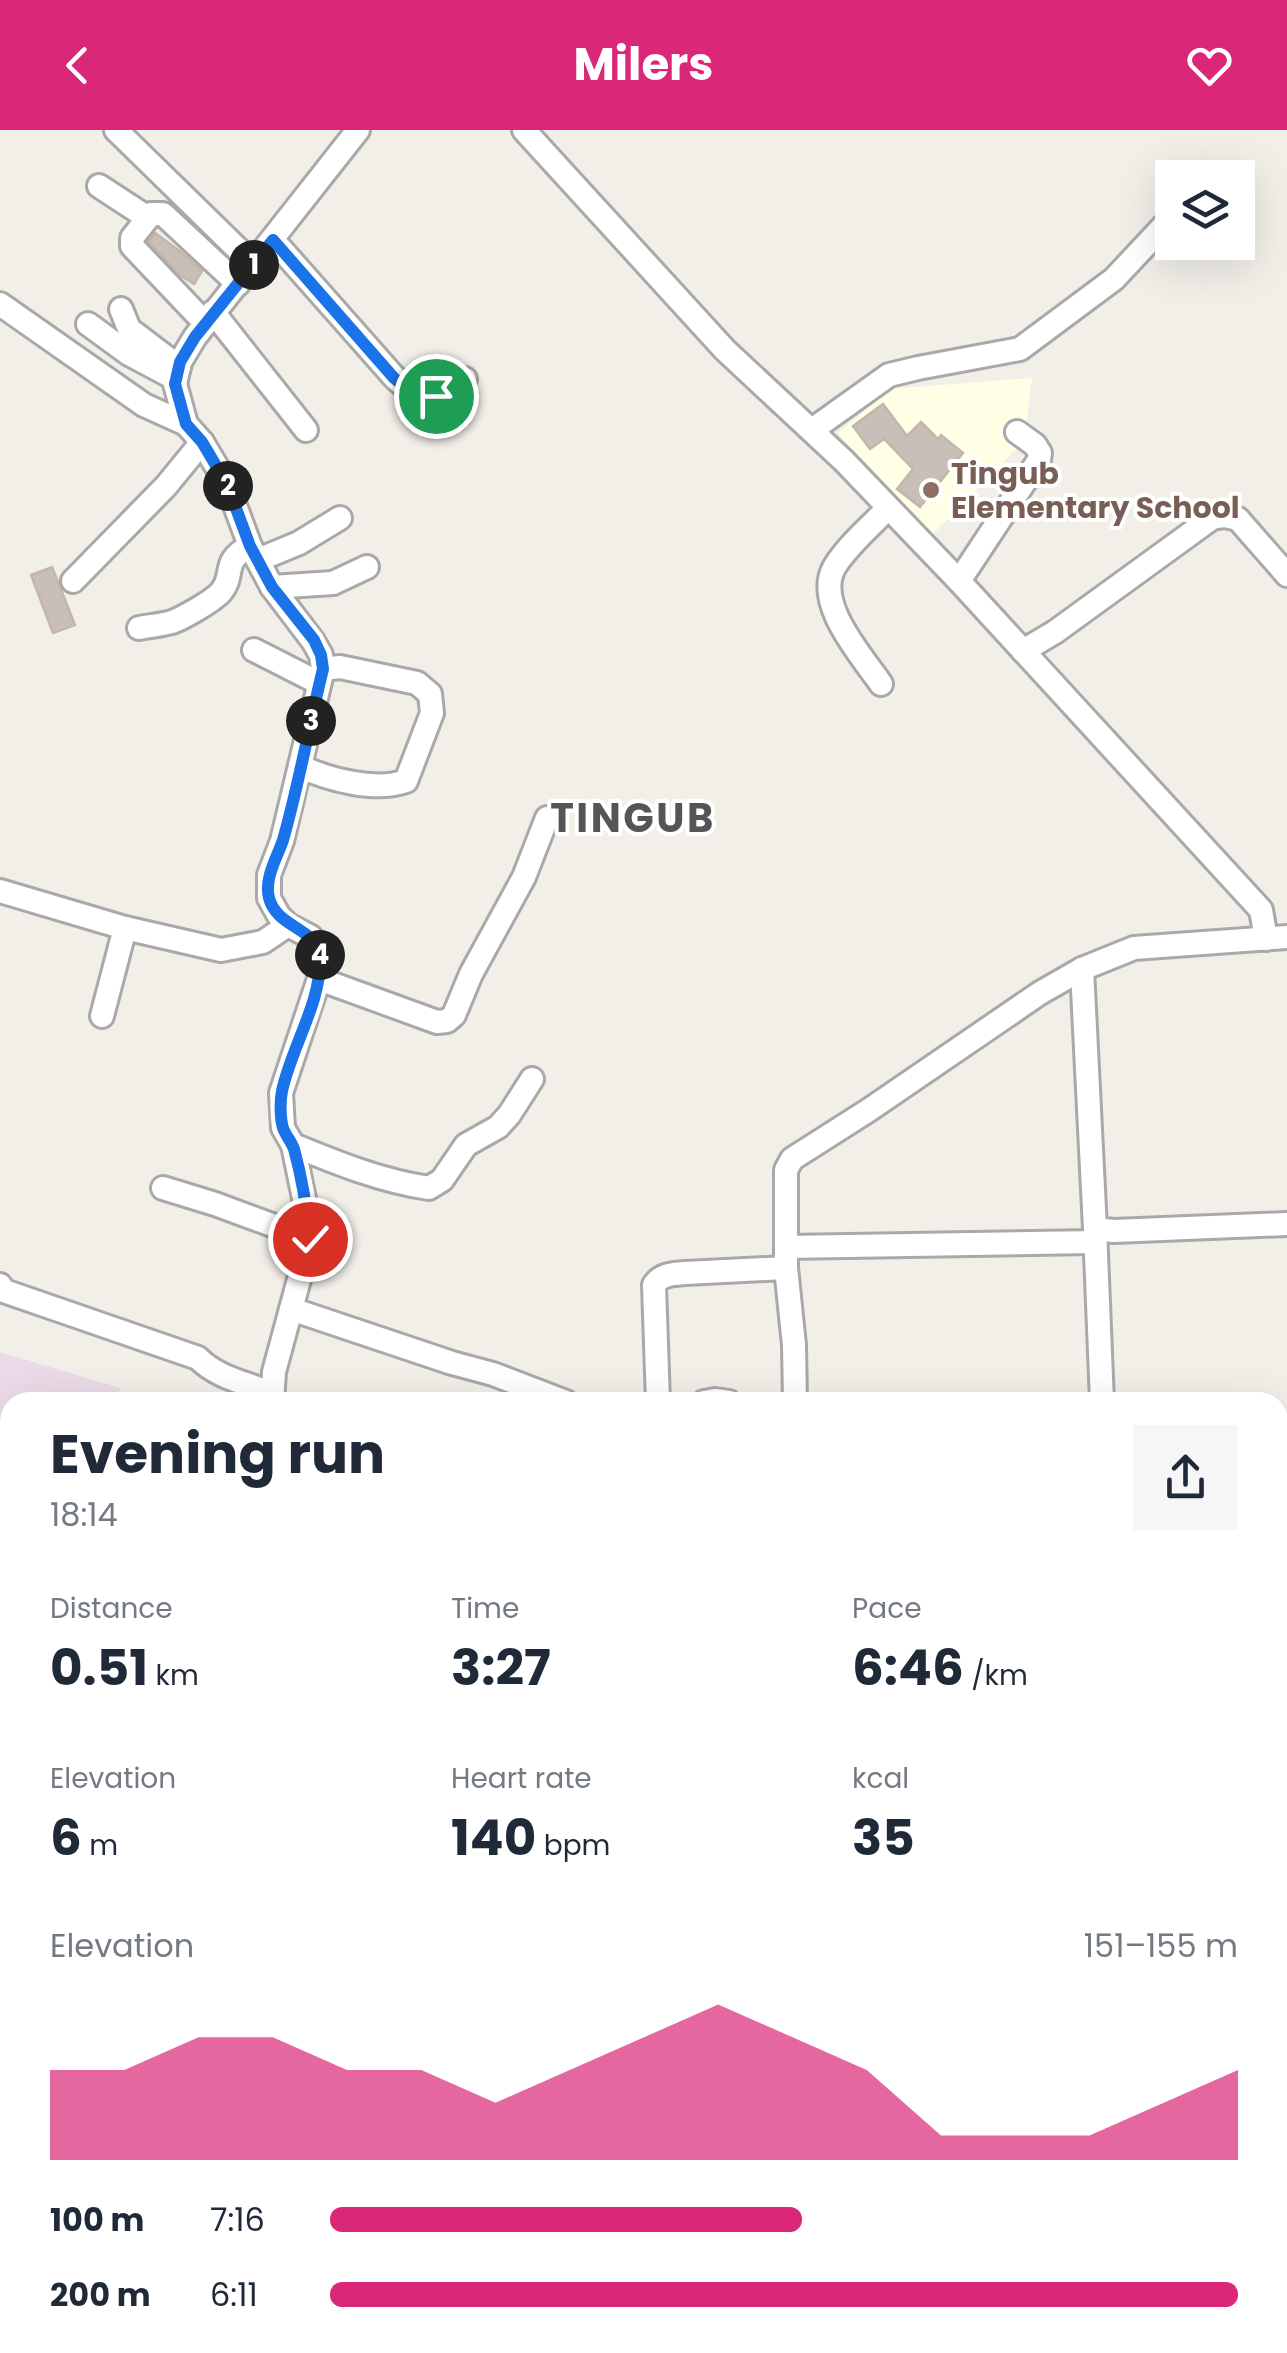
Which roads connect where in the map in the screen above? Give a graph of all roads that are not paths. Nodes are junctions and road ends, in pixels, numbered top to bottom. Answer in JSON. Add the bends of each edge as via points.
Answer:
{"nodes":[{"id":1,"x":116,"y":130,"type":"edge"},
{"id":2,"x":524,"y":130,"type":"edge"},
{"id":3,"x":351,"y":133,"type":"edge"},
{"id":4,"x":100,"y":186,"type":"dead end"},
{"id":5,"x":148,"y":218,"type":"junction"},
{"id":6,"x":1155,"y":235,"type":"edge"},
{"id":7,"x":273,"y":240,"type":"junction"},
{"id":8,"x":254,"y":265,"type":"junction"},
{"id":9,"x":238,"y":284,"type":"junction"},
{"id":10,"x":0,"y":304,"type":"edge"},
{"id":11,"x":120,"y":310,"type":"dead end"},
{"id":12,"x":209,"y":318,"type":"junction"},
{"id":13,"x":88,"y":324,"type":"dead end"},
{"id":14,"x":177,"y":373,"type":"junction"},
{"id":15,"x":464,"y":379,"type":"dead end"},
{"id":16,"x":306,"y":430,"type":"dead end"},
{"id":17,"x":812,"y":430,"type":"junction"},
{"id":18,"x":1018,"y":432,"type":"dead end"},
{"id":19,"x":194,"y":433,"type":"junction"},
{"id":20,"x":888,"y":508,"type":"junction"},
{"id":21,"x":340,"y":518,"type":"dead end"},
{"id":22,"x":254,"y":553,"type":"junction"},
{"id":23,"x":367,"y":566,"type":"dead end"},
{"id":24,"x":1287,"y":575,"type":"edge"},
{"id":25,"x":959,"y":580,"type":"junction"},
{"id":26,"x":73,"y":581,"type":"dead end"},
{"id":27,"x":272,"y":587,"type":"junction"},
{"id":28,"x":139,"y":628,"type":"dead end"},
{"id":29,"x":254,"y":650,"type":"dead end"},
{"id":30,"x":1024,"y":651,"type":"junction"},
{"id":31,"x":321,"y":676,"type":"junction"},
{"id":32,"x":880,"y":684,"type":"dead end"},
{"id":33,"x":300,"y":766,"type":"junction"},
{"id":34,"x":547,"y":818,"type":"dead end"},
{"id":35,"x":0,"y":891,"type":"edge"},
{"id":36,"x":288,"y":925,"type":"junction"},
{"id":37,"x":125,"y":928,"type":"junction"},
{"id":38,"x":1277,"y":938,"type":"edge"},
{"id":39,"x":1082,"y":969,"type":"junction"},
{"id":40,"x":319,"y":979,"type":"junction"},
{"id":41,"x":102,"y":1016,"type":"dead end"},
{"id":42,"x":532,"y":1079,"type":"dead end"},
{"id":43,"x":293,"y":1145,"type":"junction"},
{"id":44,"x":164,"y":1188,"type":"dead end"},
{"id":45,"x":1287,"y":1224,"type":"edge"},
{"id":46,"x":1095,"y":1236,"type":"junction"},
{"id":47,"x":310,"y":1239,"type":"junction"},
{"id":48,"x":786,"y":1258,"type":"junction"},
{"id":49,"x":0,"y":1285,"type":"edge"},
{"id":50,"x":291,"y":1308,"type":"junction"},
{"id":51,"x":259,"y":1392,"type":"edge"},
{"id":52,"x":272,"y":1392,"type":"edge"},
{"id":53,"x":540,"y":1392,"type":"edge"},
{"id":54,"x":658,"y":1392,"type":"edge"},
{"id":55,"x":795,"y":1392,"type":"edge"},
{"id":56,"x":1102,"y":1392,"type":"edge"}],
"edges":[{"from":1,"to":8,"type":"street"},
{"from":2,"to":17,"type":"street","via":[[726,350]]},
{"from":3,"to":7,"type":"street"},
{"from":4,"to":5,"type":"street"},
{"from":5,"to":9,"type":"street","via":[[163,214]]},
{"from":5,"to":12,"type":"street","via":[[132,246]]},
{"from":6,"to":17,"type":"street","via":[[1114,279],[1020,349],[890,376]]},
{"from":7,"to":8,"type":"street"},
{"from":7,"to":15,"type":"street","via":[[408,390],[436,396]]},
{"from":8,"to":9,"type":"street"},
{"from":9,"to":12,"type":"street"},
{"from":10,"to":19,"type":"street"},
{"from":11,"to":14,"type":"street","via":[[129,329]]},
{"from":12,"to":14,"type":"street"},
{"from":12,"to":16,"type":"street"},
{"from":13,"to":14,"type":"street","via":[[130,354]]},
{"from":14,"to":19,"type":"street"},
{"from":17,"to":20,"type":"street"},
{"from":18,"to":25,"type":"street","via":[[1035,445],[1039,460]]},
{"from":19,"to":22,"type":"street","via":[[227,484]]},
{"from":19,"to":26,"type":"street","via":[[166,486]]},
{"from":20,"to":25,"type":"street"},
{"from":20,"to":32,"type":"street","via":[[833,568],[830,592],[835,617]]},
{"from":21,"to":22,"type":"street","via":[[299,542]]},
{"from":22,"to":27,"type":"street"},
{"from":22,"to":28,"type":"street","via":[[237,553],[216,596],[174,621]]},
{"from":23,"to":27,"type":"street","via":[[333,582]]},
{"from":24,"to":30,"type":"street","via":[[1238,519],[1212,518]]},
{"from":25,"to":30,"type":"street"},
{"from":27,"to":31,"type":"street","via":[[314,640]]},
{"from":29,"to":31,"type":"street"},
{"from":30,"to":38,"type":"street","via":[[1261,910]]},
{"from":31,"to":33,"type":"street"},
{"from":31,"to":33,"type":"street","via":[[340,667],[416,683],[430,694],[432,713],[406,780],[383,786]]},
{"from":33,"to":36,"type":"street","via":[[270,875],[269,898]]},
{"from":34,"to":40,"type":"street","via":[[524,877],[447,1020]]},
{"from":35,"to":37,"type":"street"},
{"from":36,"to":37,"type":"street","via":[[262,942],[221,950]]},
{"from":36,"to":40,"type":"street","via":[[312,937],[320,954]]},
{"from":37,"to":41,"type":"street"},
{"from":38,"to":39,"type":"street","via":[[1134,948]]},
{"from":39,"to":46,"type":"street"},
{"from":39,"to":48,"type":"street","via":[[792,1158],[786,1170]]},
{"from":40,"to":43,"type":"street","via":[[282,1093],[283,1128]]},
{"from":42,"to":43,"type":"street","via":[[498,1127],[466,1146],[429,1188],[345,1167]]},
{"from":43,"to":47,"type":"street"},
{"from":44,"to":47,"type":"street"},
{"from":45,"to":46,"type":"street"},
{"from":46,"to":48,"type":"street"},
{"from":46,"to":56,"type":"street"},
{"from":47,"to":50,"type":"street"},
{"from":48,"to":54,"type":"street","via":[[656,1281]]},
{"from":48,"to":55,"type":"street"},
{"from":49,"to":51,"type":"street","via":[[198,1358]]},
{"from":50,"to":52,"type":"street"},
{"from":50,"to":53,"type":"street"}]}
